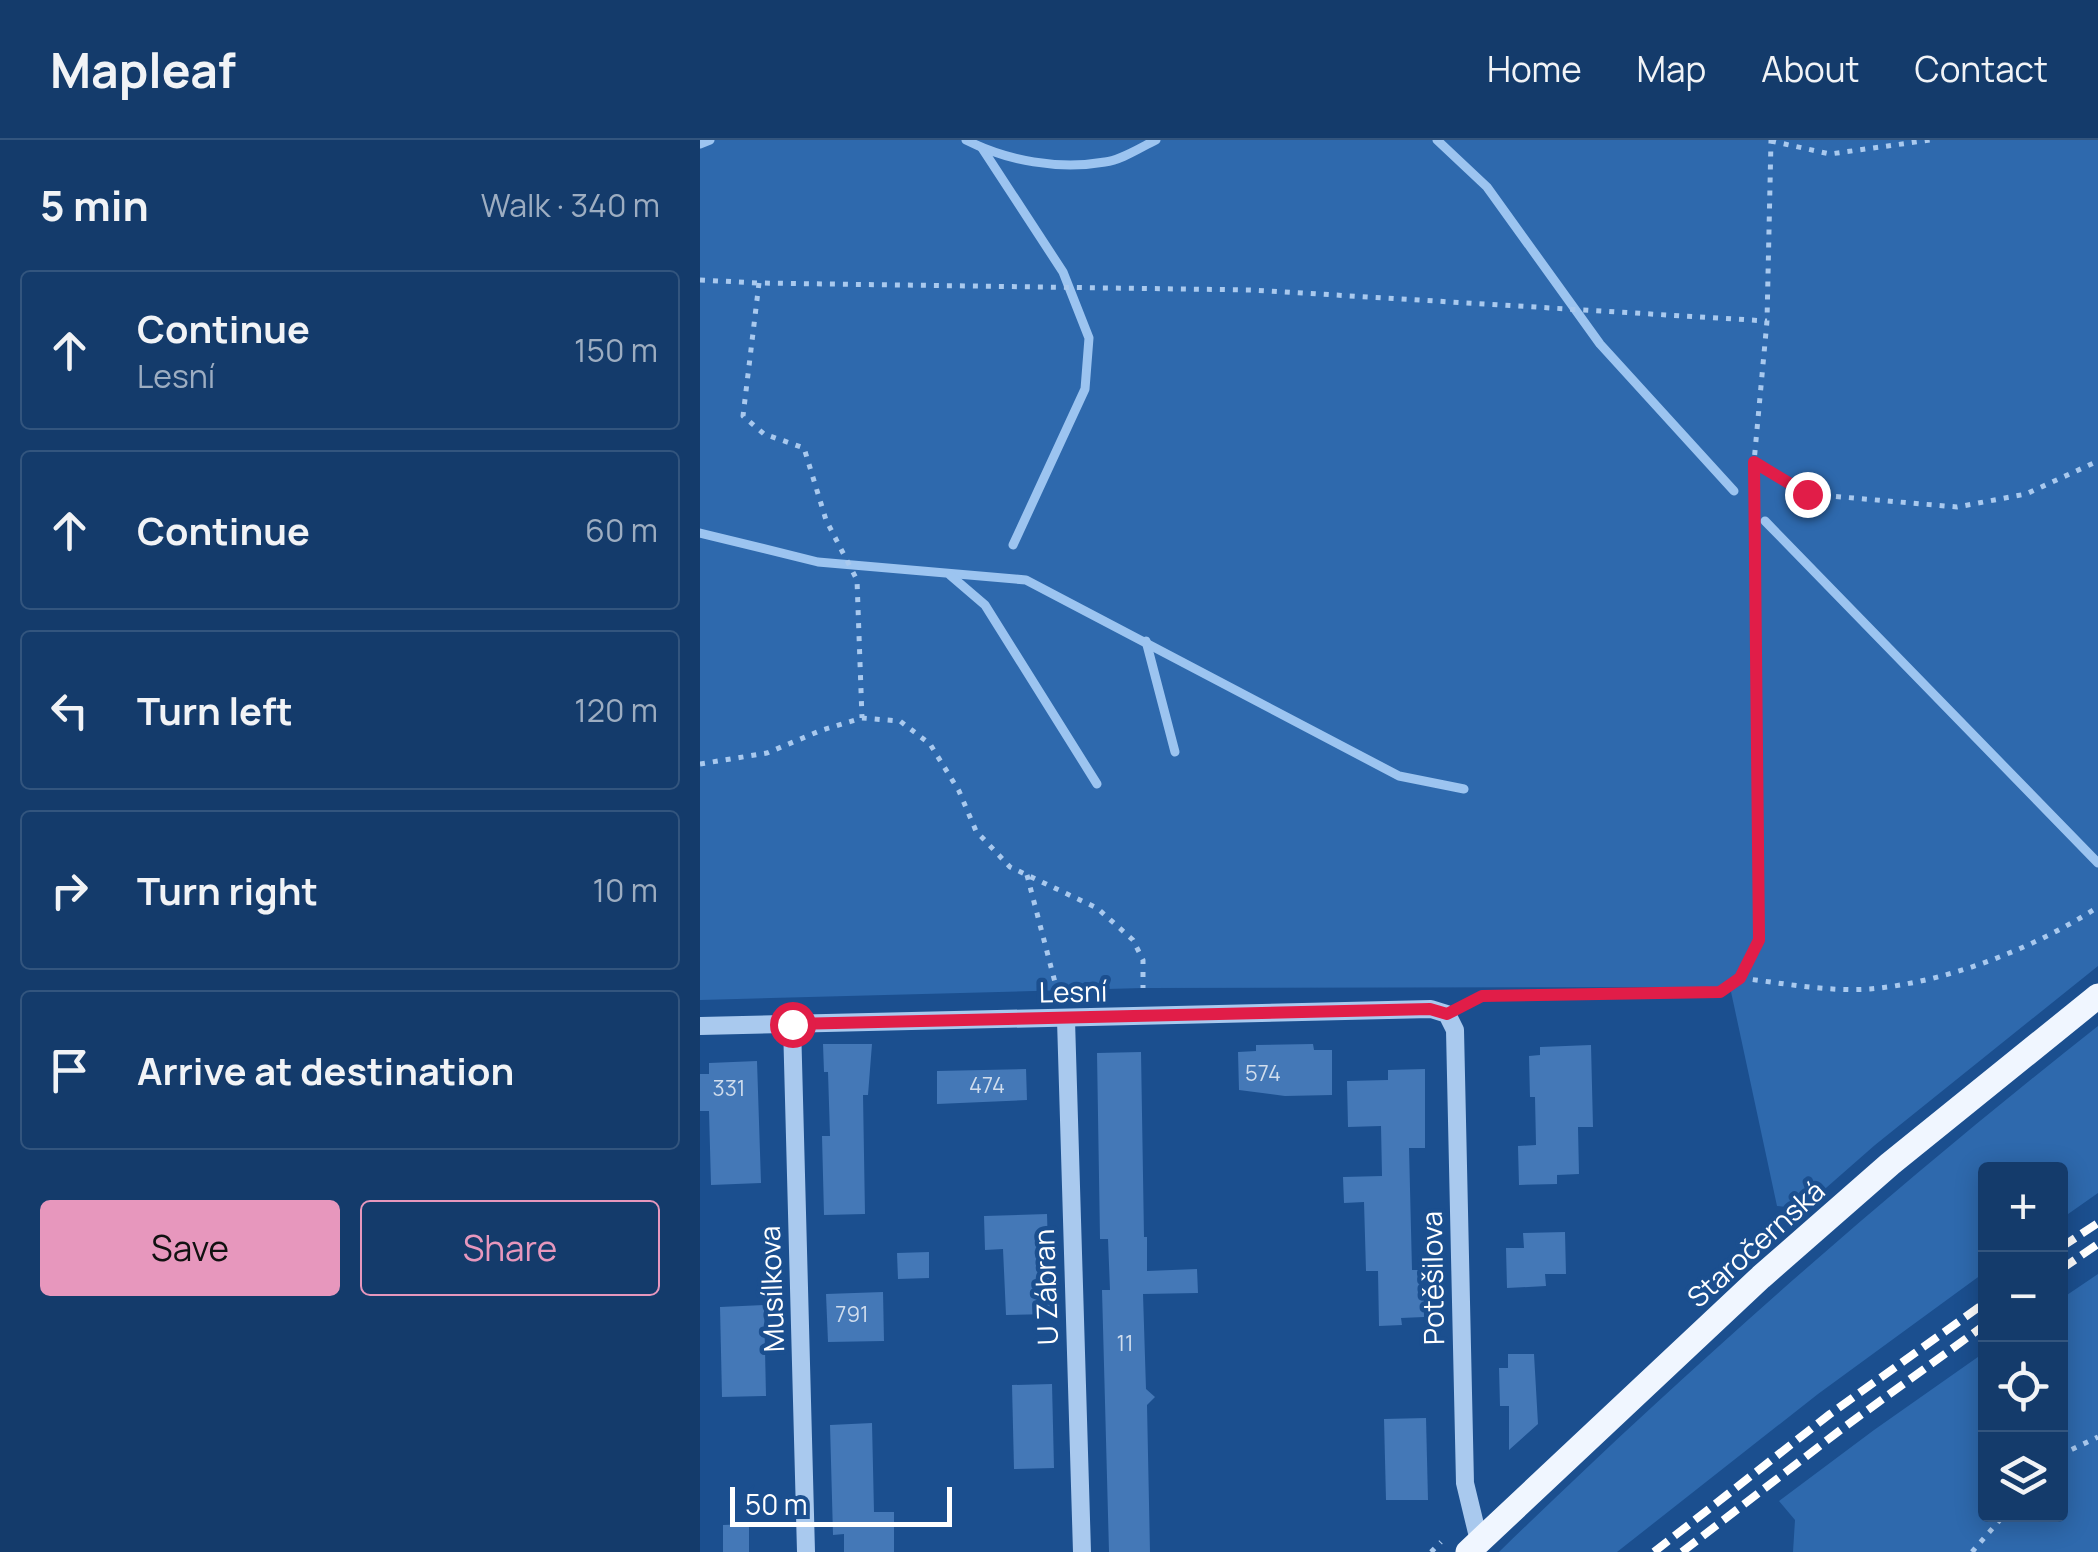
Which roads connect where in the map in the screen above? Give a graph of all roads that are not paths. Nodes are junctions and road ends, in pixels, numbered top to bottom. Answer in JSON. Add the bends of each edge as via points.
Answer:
{"nodes":[{"id":1,"x":2098,"y":996,"type":"edge"},
{"id":2,"x":1447,"y":1014,"type":"joint"},
{"id":3,"x":1066,"y":1020,"type":"junction"},
{"id":4,"x":792,"y":1024,"type":"junction"},
{"id":5,"x":700,"y":1026,"type":"edge"},
{"id":6,"x":1473,"y":1546,"type":"edge"},
{"id":7,"x":806,"y":1552,"type":"edge"},
{"id":8,"x":1082,"y":1552,"type":"edge"}],
"edges":[{"from":1,"to":6,"type":"main road","name":"Staročernská","via":[[1761,1277]]},
{"from":2,"to":3,"type":"street","name":"Lesní","via":[[1430,1009]]},
{"from":2,"to":6,"type":"street","name":"Potěšilova","via":[[1455,1030],[1465,1482]]},
{"from":3,"to":4,"type":"street","name":"Lesní"},
{"from":3,"to":8,"type":"street","name":"U Zábran"},
{"from":4,"to":5,"type":"street","name":"Lesní"},
{"from":4,"to":7,"type":"street","name":"Musílkova"}]}
